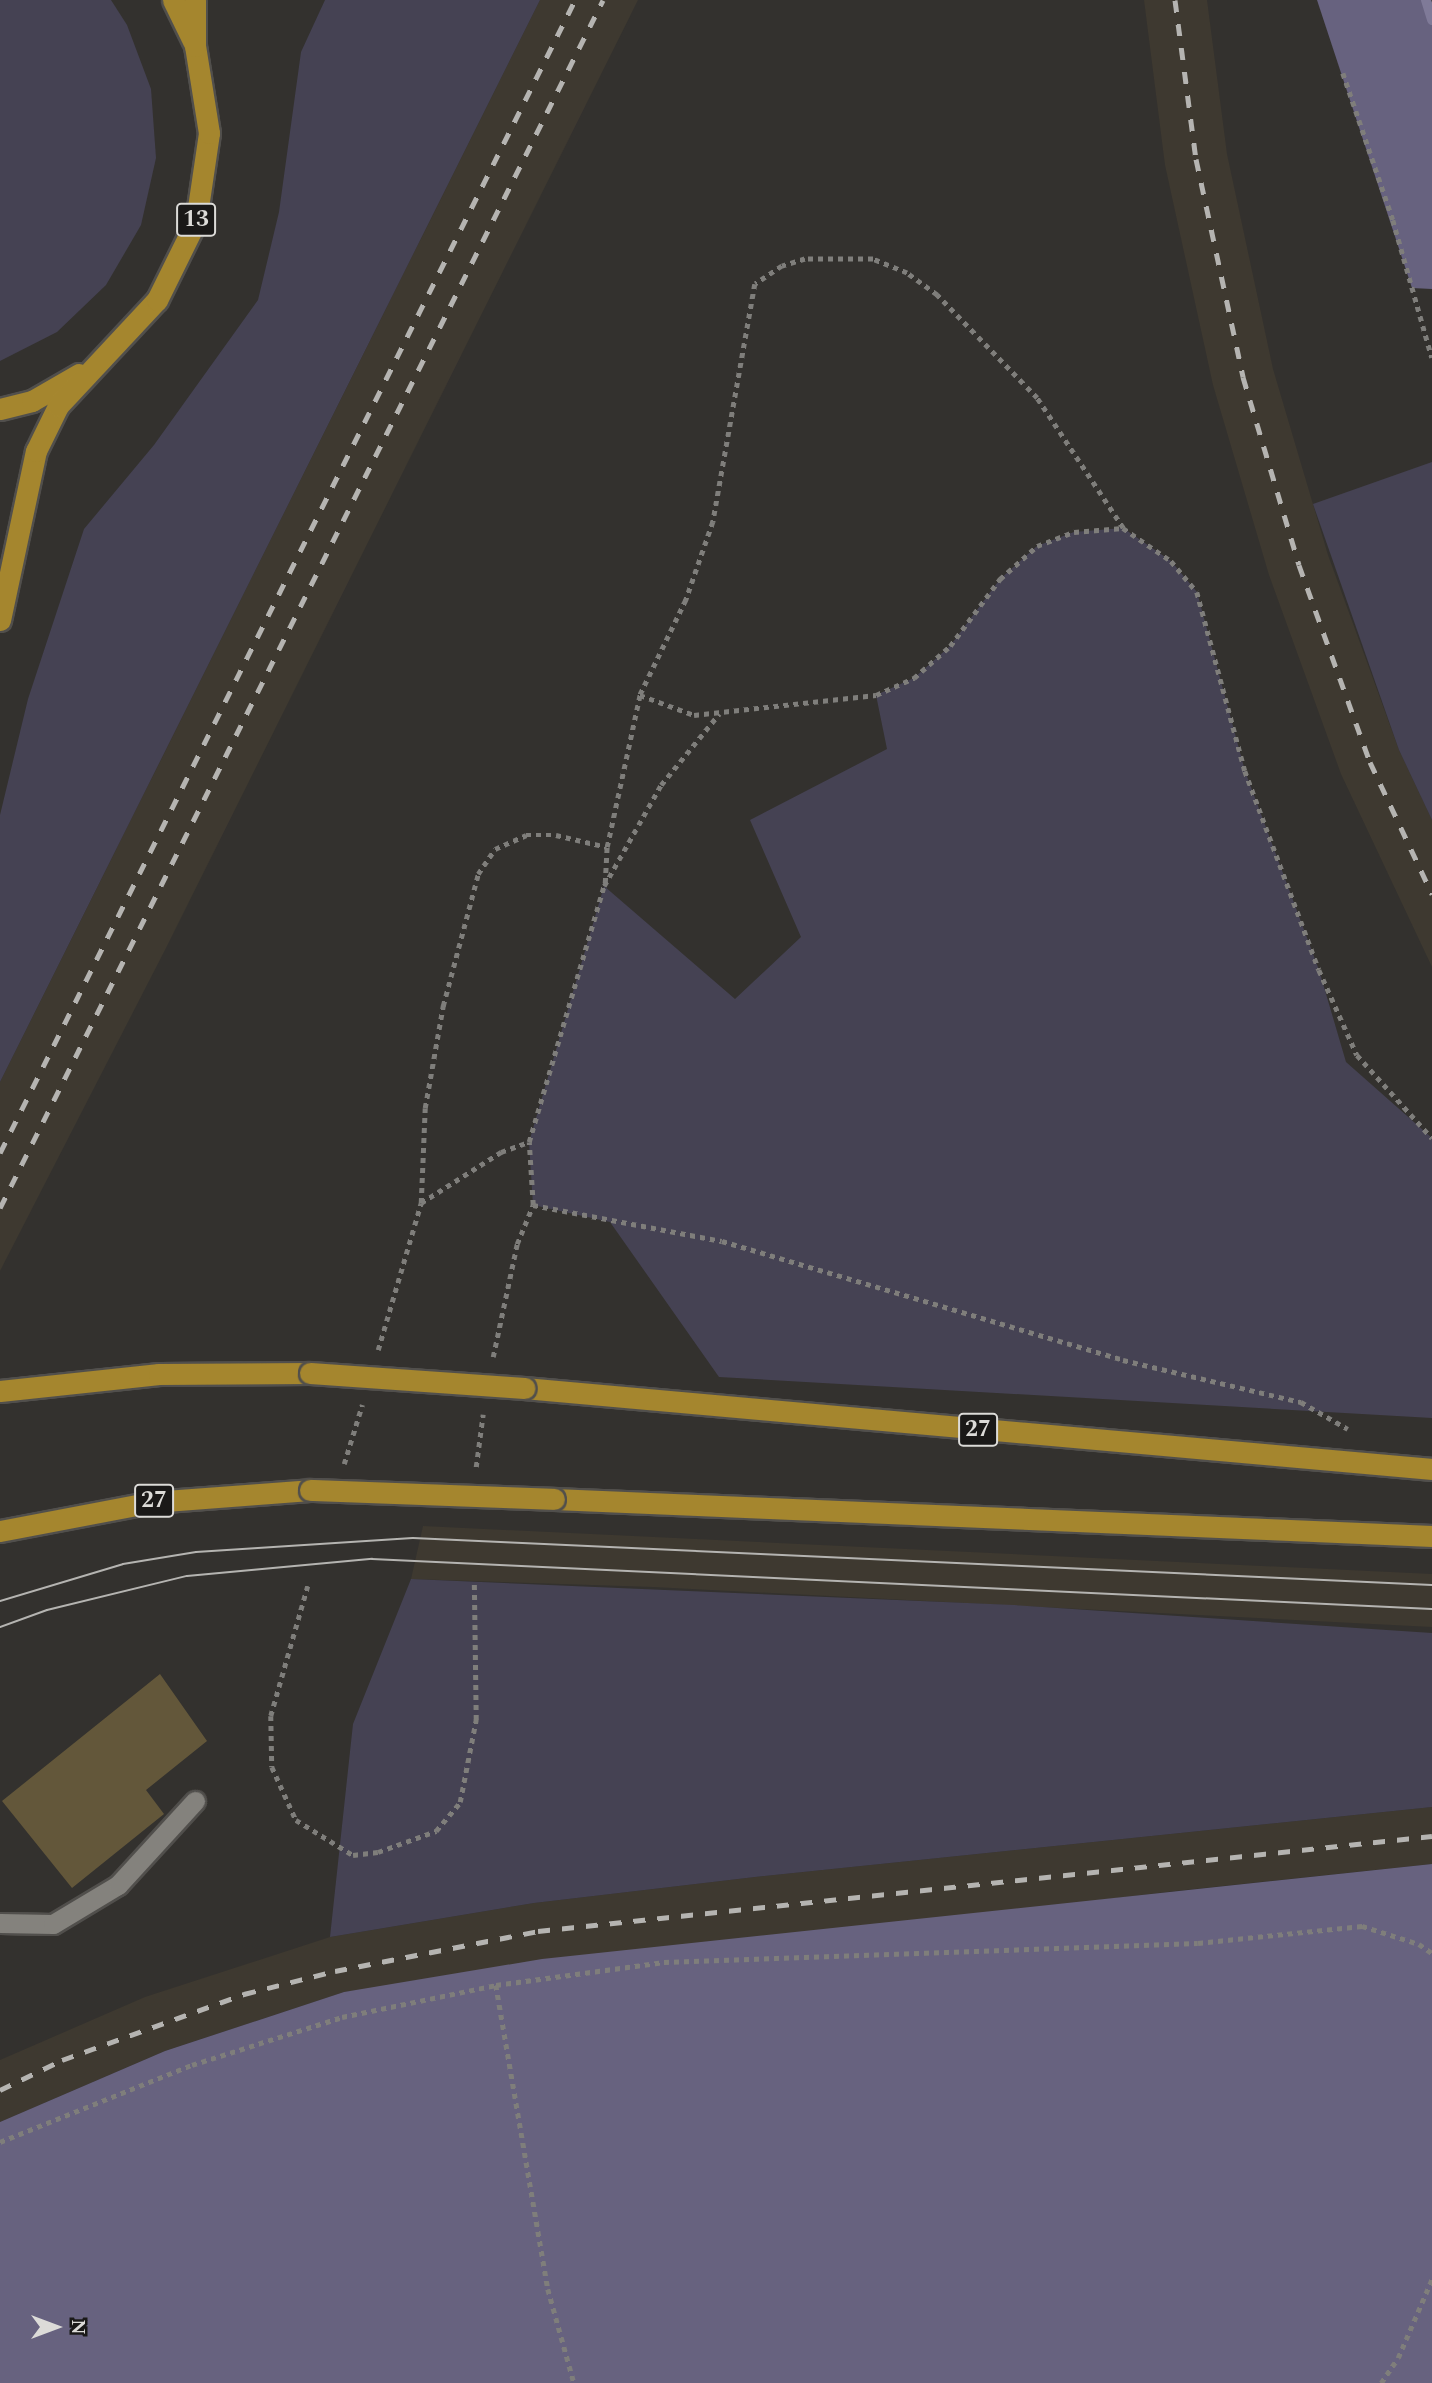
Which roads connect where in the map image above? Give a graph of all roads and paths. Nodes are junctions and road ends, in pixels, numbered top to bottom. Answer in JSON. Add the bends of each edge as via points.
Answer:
{"nodes":[{"id":1,"x":173,"y":0,"type":"edge"},
{"id":2,"x":195,"y":0,"type":"edge"},
{"id":3,"x":195,"y":46,"type":"junction"},
{"id":4,"x":1343,"y":73,"type":"dead end"},
{"id":5,"x":1432,"y":358,"type":"edge"},
{"id":6,"x":96,"y":364,"type":"junction"},
{"id":7,"x":0,"y":409,"type":"edge"},
{"id":8,"x":1123,"y":528,"type":"junction"},
{"id":9,"x":0,"y":620,"type":"edge"},
{"id":10,"x":640,"y":695,"type":"junction"},
{"id":11,"x":719,"y":713,"type":"junction"},
{"id":12,"x":607,"y":847,"type":"junction"},
{"id":13,"x":604,"y":886,"type":"junction"},
{"id":14,"x":1432,"y":1138,"type":"edge"},
{"id":15,"x":529,"y":1142,"type":"junction"},
{"id":16,"x":421,"y":1203,"type":"junction"},
{"id":17,"x":533,"y":1205,"type":"junction"},
{"id":18,"x":493,"y":1360,"type":"dead end"},
{"id":19,"x":374,"y":1362,"type":"dead end"},
{"id":20,"x":0,"y":1391,"type":"edge"},
{"id":21,"x":362,"y":1402,"type":"dead end"},
{"id":22,"x":484,"y":1410,"type":"dead end"},
{"id":23,"x":1360,"y":1465,"type":"junction"},
{"id":24,"x":343,"y":1468,"type":"dead end"},
{"id":25,"x":1432,"y":1469,"type":"edge"},
{"id":26,"x":476,"y":1470,"type":"dead end"},
{"id":27,"x":0,"y":1531,"type":"edge"},
{"id":28,"x":1432,"y":1536,"type":"edge"},
{"id":29,"x":474,"y":1584,"type":"dead end"},
{"id":30,"x":308,"y":1586,"type":"dead end"},
{"id":31,"x":195,"y":1801,"type":"dead end"},
{"id":32,"x":0,"y":1923,"type":"edge"},
{"id":33,"x":1432,"y":1953,"type":"edge"},
{"id":34,"x":496,"y":1985,"type":"junction"},
{"id":35,"x":0,"y":2142,"type":"edge"},
{"id":36,"x":1432,"y":2279,"type":"edge"},
{"id":37,"x":574,"y":2383,"type":"edge"},
{"id":38,"x":1381,"y":2383,"type":"edge"}],
"edges":[{"from":1,"to":3,"type":"highway"},
{"from":2,"to":3,"type":"highway","number":"13"},
{"from":3,"to":6,"type":"highway","number":"13","via":[[209,133],[196,220],[157,300]]},
{"from":4,"to":5,"type":"path"},
{"from":6,"to":7,"type":"highway","via":[[32,401]]},
{"from":6,"to":9,"type":"highway","number":"13","via":[[58,407],[36,451]]},
{"from":8,"to":10,"type":"path","via":[[1037,398],[937,295],[907,273],[873,259],[805,259],[755,284],[713,522],[687,600]]},
{"from":8,"to":11,"type":"path","via":[[1074,532],[1037,546],[999,579],[950,646],[914,678],[876,695]]},
{"from":8,"to":14,"type":"path","via":[[1171,561],[1197,592],[1245,771],[1320,971],[1357,1055]]},
{"from":10,"to":11,"type":"path","via":[[694,715]]},
{"from":10,"to":12,"type":"path"},
{"from":11,"to":13,"type":"path","via":[[661,785]]},
{"from":12,"to":13,"type":"path"},
{"from":12,"to":16,"type":"path","via":[[556,835],[526,835],[495,849],[478,874],[443,1006],[425,1108]]},
{"from":13,"to":15,"type":"path"},
{"from":15,"to":16,"type":"path","via":[[501,1152]]},
{"from":15,"to":17,"type":"path"},
{"from":16,"to":19,"type":"path"},
{"from":17,"to":18,"type":"path","via":[[517,1244]]},
{"from":17,"to":23,"type":"path","via":[[722,1241],[1109,1356],[1301,1402],[1354,1433]]},
{"from":20,"to":23,"type":"highway","number":"27","bridge":true,"via":[[107,1378],[310,1373],[524,1388]]},
{"from":21,"to":24,"type":"path"},
{"from":22,"to":26,"type":"path"},
{"from":23,"to":25,"type":"highway","number":"27"},
{"from":27,"to":28,"type":"highway","number":"27","bridge":true,"via":[[152,1502],[310,1490]]},
{"from":29,"to":30,"type":"path","via":[[476,1720],[460,1802],[436,1831],[379,1852],[353,1855],[296,1820],[272,1767],[271,1716]]},
{"from":31,"to":32,"type":"lane","via":[[118,1885],[53,1924]]},
{"from":33,"to":34,"type":"path","via":[[1419,1944],[1362,1926],[1198,1943],[664,1962]]},
{"from":34,"to":35,"type":"path","via":[[342,2017],[204,2061]]},
{"from":34,"to":37,"type":"path","via":[[546,2277]]},
{"from":36,"to":38,"type":"path","via":[[1398,2358]]}]}
